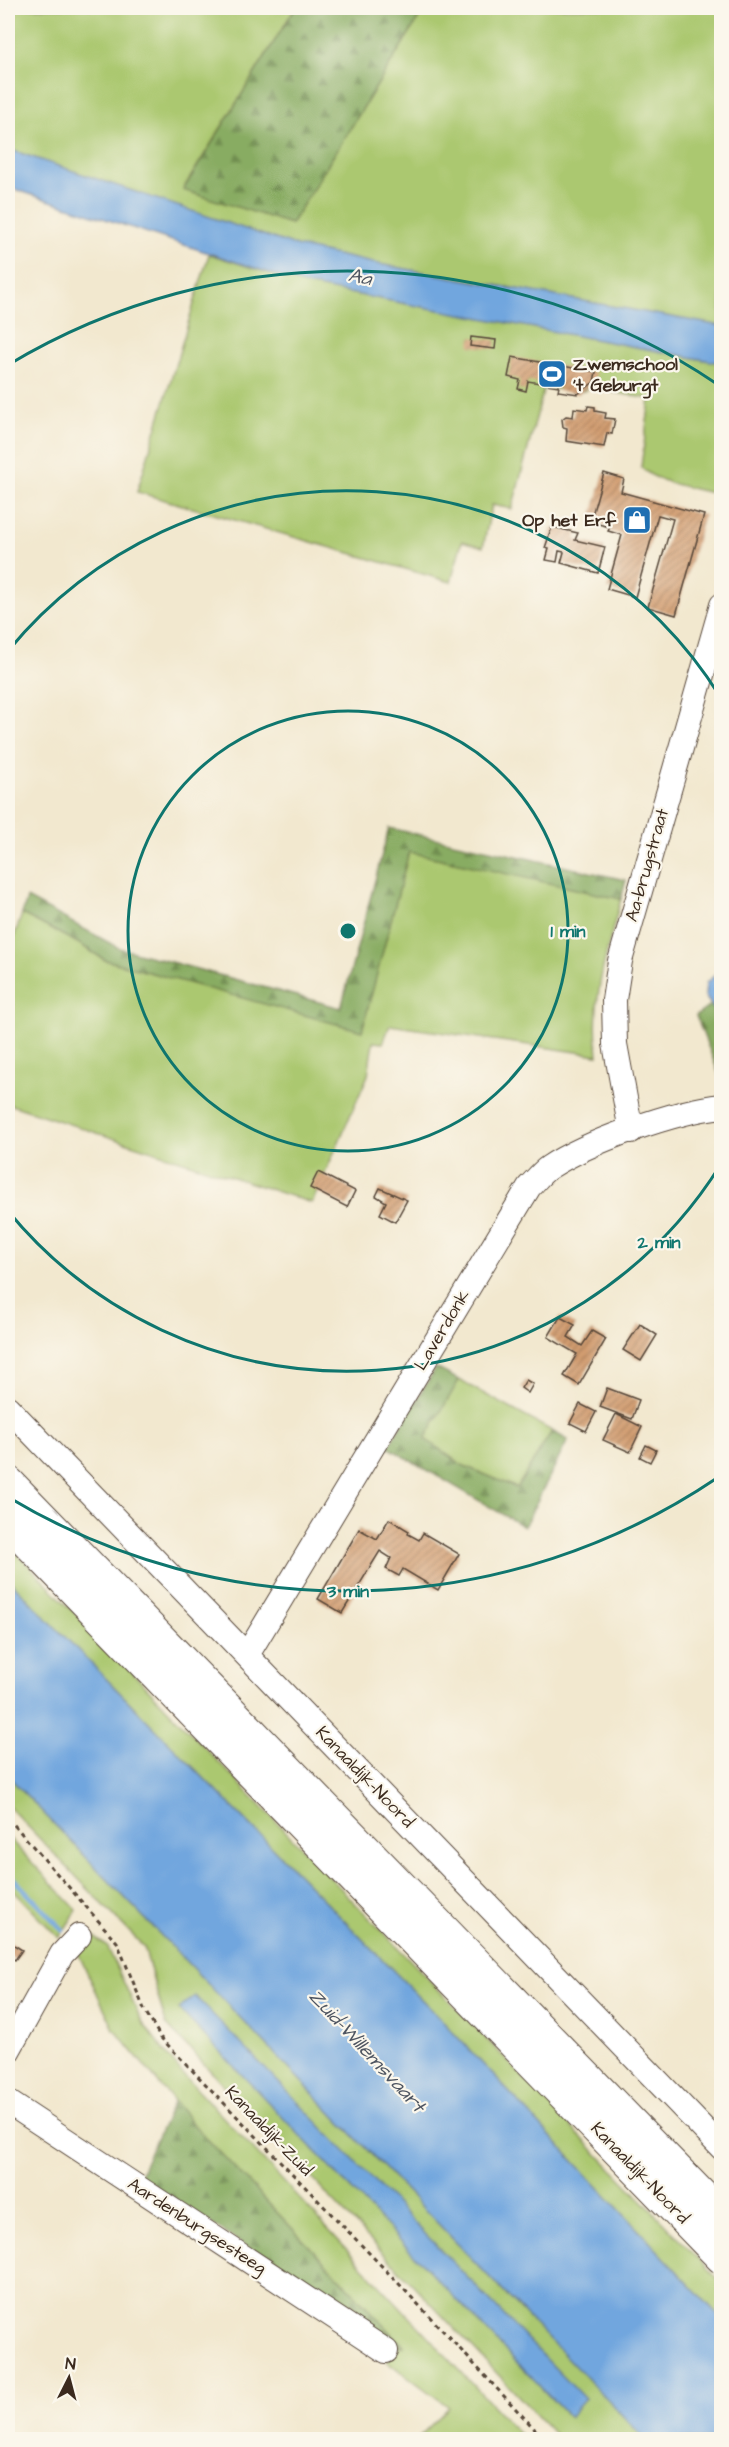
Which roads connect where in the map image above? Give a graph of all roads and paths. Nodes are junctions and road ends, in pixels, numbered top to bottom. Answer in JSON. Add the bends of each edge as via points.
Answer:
{"nodes":[{"id":1,"x":722,"y":605,"type":"edge"},
{"id":2,"x":722,"y":1106,"type":"edge"},
{"id":3,"x":630,"y":1131,"type":"junction"},
{"id":4,"x":8,"y":1408,"type":"edge"},
{"id":5,"x":8,"y":1483,"type":"edge"},
{"id":6,"x":8,"y":1521,"type":"edge"},
{"id":7,"x":247,"y":1655,"type":"junction"},
{"id":8,"x":8,"y":1818,"type":"edge"},
{"id":9,"x":79,"y":1935,"type":"dead end"},
{"id":10,"x":8,"y":2051,"type":"edge"},
{"id":11,"x":8,"y":2102,"type":"edge"},
{"id":12,"x":722,"y":2148,"type":"edge"},
{"id":13,"x":722,"y":2217,"type":"edge"},
{"id":14,"x":722,"y":2257,"type":"edge"},
{"id":15,"x":386,"y":2350,"type":"dead end"},
{"id":16,"x":545,"y":2439,"type":"edge"}],
"edges":[{"from":1,"to":3,"type":"street","name":"Aa-brugstraat","via":[[620,961],[614,1000],[615,1044]]},
{"from":2,"to":3,"type":"street","name":"Laverdonk","via":[[701,1108]]},
{"from":3,"to":7,"type":"street","name":"Laverdonk","via":[[573,1153],[546,1169],[529,1187]]},
{"from":4,"to":7,"type":"street","name":"Kanaaldijk-Noord"},
{"from":5,"to":13,"type":"highway","name":"Kanaaldijk-Noord"},
{"from":6,"to":14,"type":"highway","name":"Kanaaldijk-Noord"},
{"from":7,"to":12,"type":"street","name":"Kanaaldijk-Noord"},
{"from":8,"to":16,"type":"path","name":"Kanaaldijk-Zuid","via":[[117,1942],[144,2009],[161,2037]]},
{"from":9,"to":10,"type":"street","via":[[62,1954]]},
{"from":11,"to":15,"type":"street","name":"Aardenburgsesteeg"}]}
